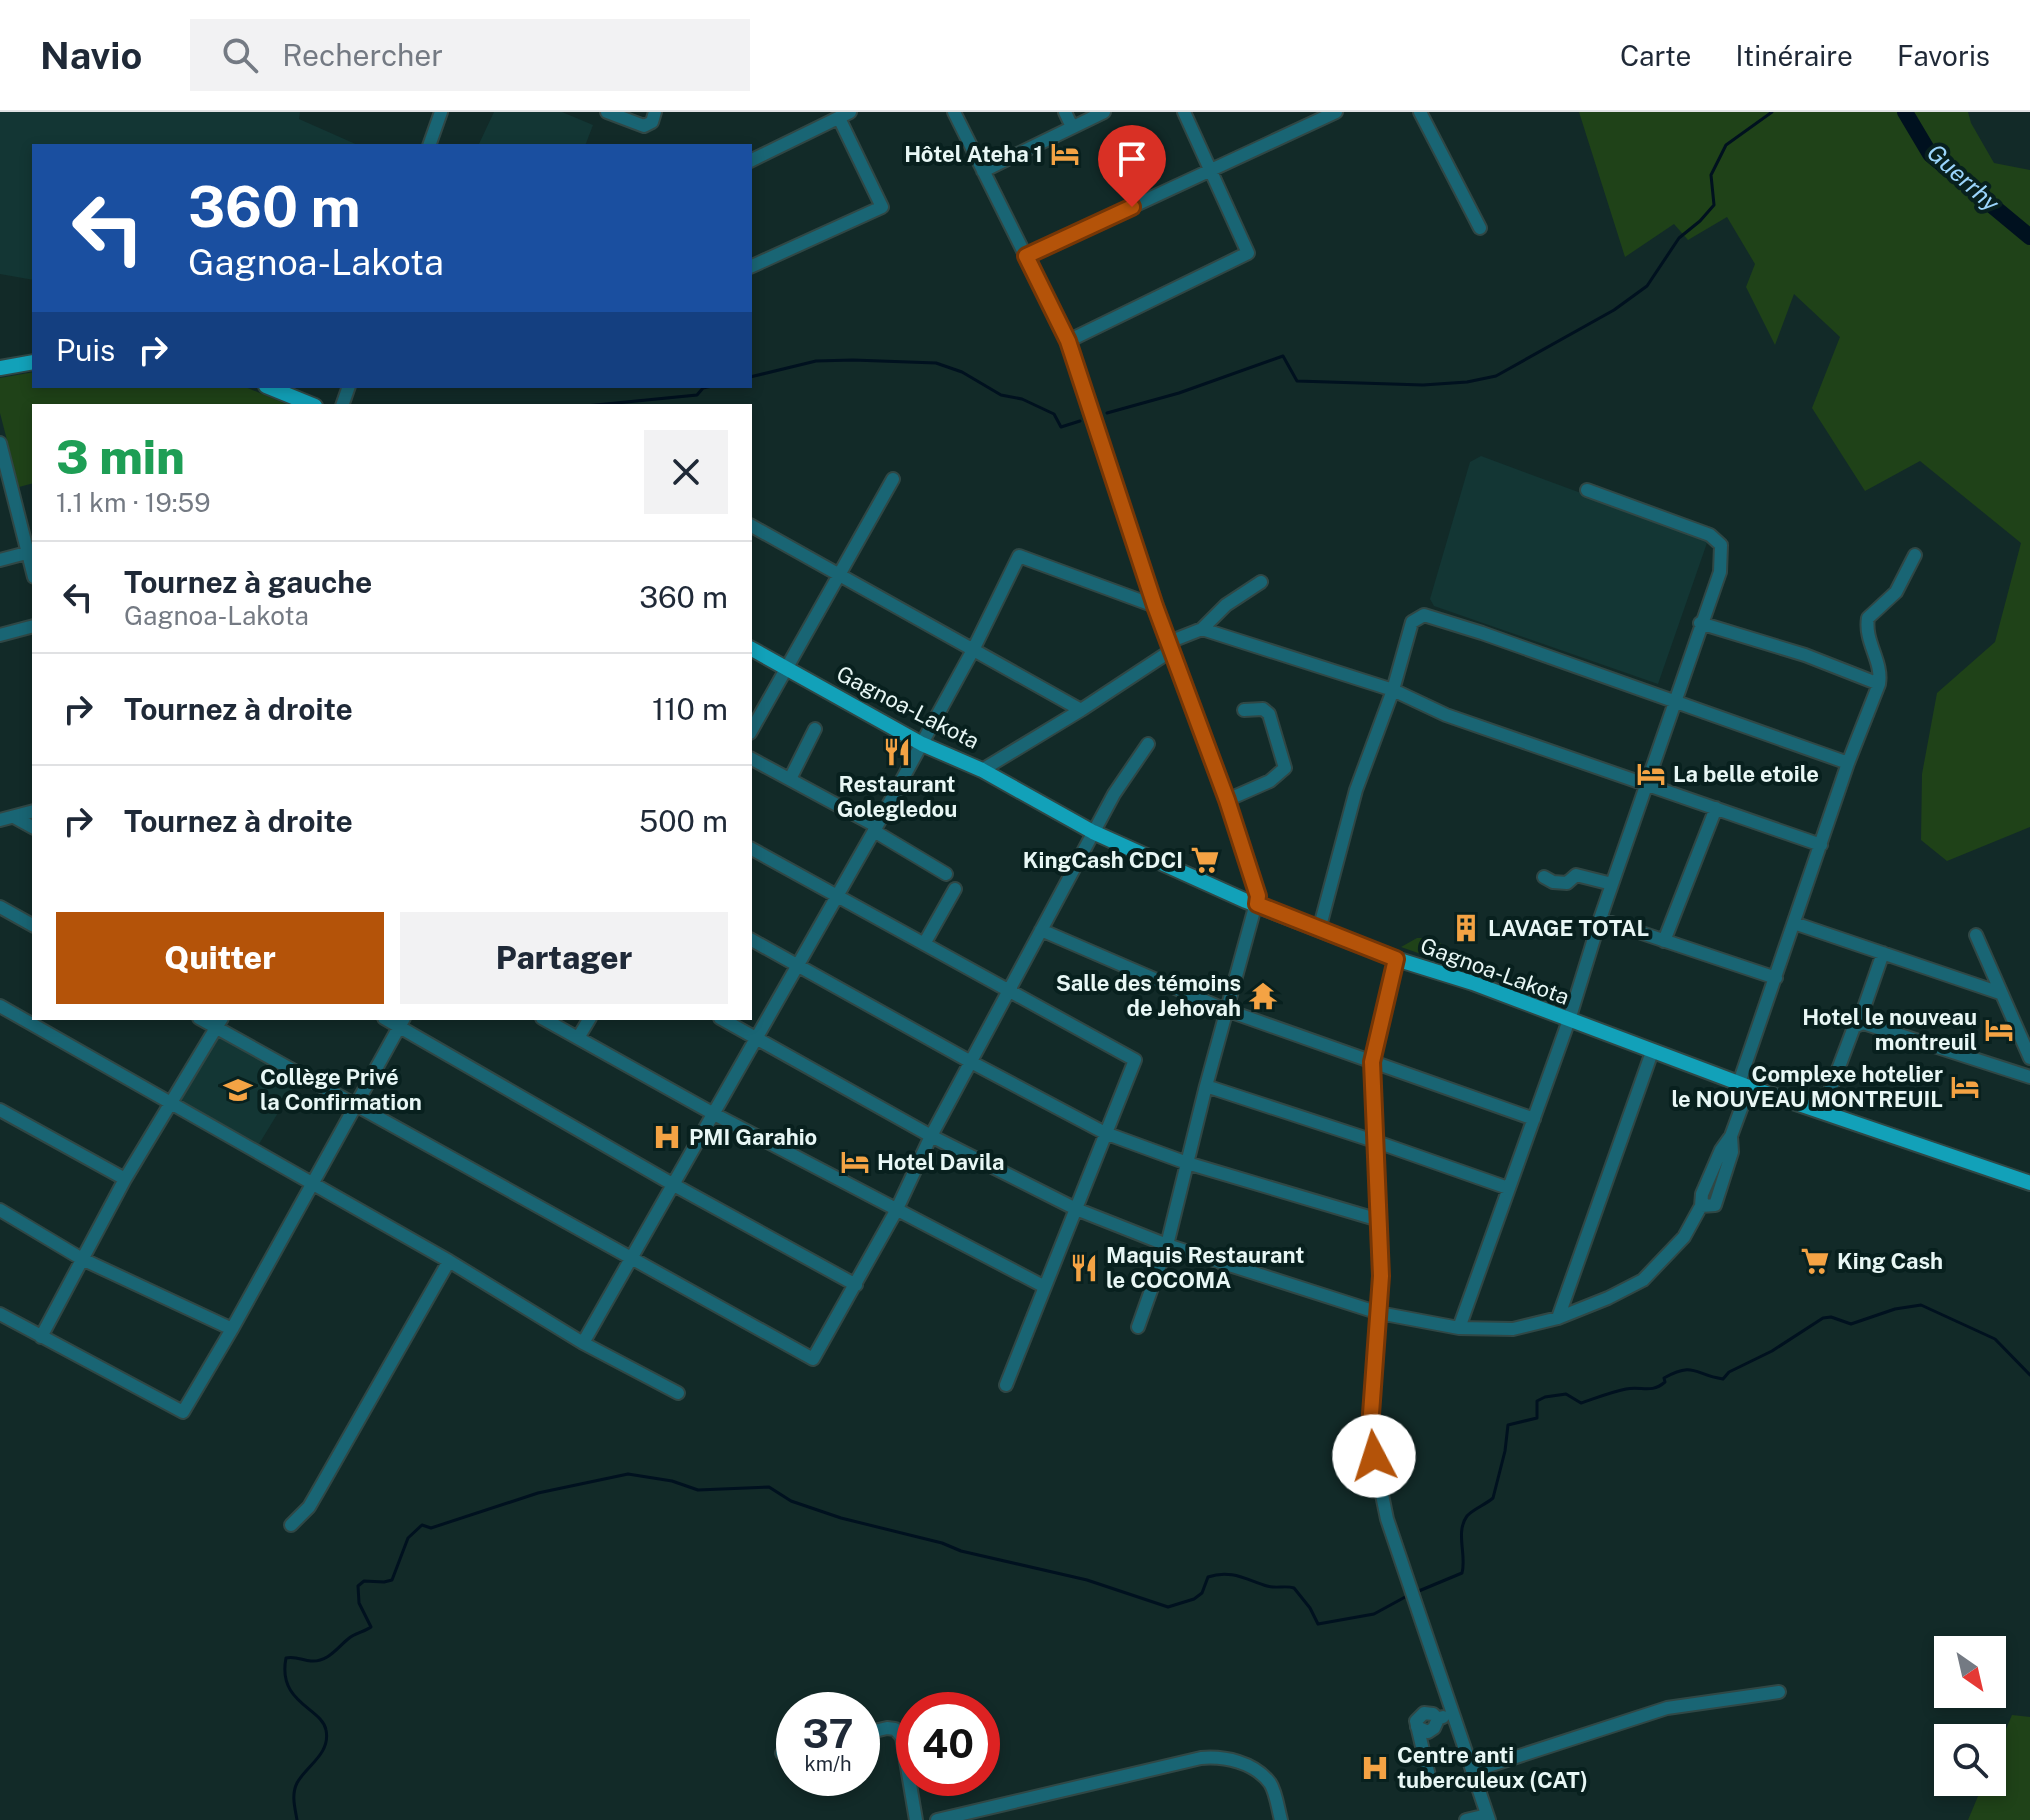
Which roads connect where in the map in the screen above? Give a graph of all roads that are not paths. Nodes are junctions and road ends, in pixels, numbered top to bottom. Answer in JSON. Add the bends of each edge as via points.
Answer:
{"nodes":[{"id":1,"x":441,"y":112,"type":"edge"},
{"id":2,"x":607,"y":112,"type":"edge"},
{"id":3,"x":655,"y":112,"type":"edge"},
{"id":4,"x":954,"y":112,"type":"edge"},
{"id":5,"x":1065,"y":112,"type":"edge"},
{"id":6,"x":1104,"y":112,"type":"edge"},
{"id":7,"x":1184,"y":112,"type":"edge"},
{"id":8,"x":1336,"y":112,"type":"edge"},
{"id":9,"x":1420,"y":112,"type":"edge"},
{"id":10,"x":845,"y":115,"type":"edge"},
{"id":11,"x":1072,"y":127,"type":"junction"},
{"id":12,"x":430,"y":144,"type":"edge"},
{"id":13,"x":752,"y":160,"type":"edge"},
{"id":14,"x":1212,"y":169,"type":"junction"},
{"id":15,"x":983,"y":171,"type":"junction"},
{"id":16,"x":1480,"y":228,"type":"dead end"},
{"id":17,"x":1026,"y":256,"type":"junction"},
{"id":18,"x":752,"y":266,"type":"edge"},
{"id":19,"x":1068,"y":341,"type":"junction"},
{"id":20,"x":32,"y":362,"type":"edge"},
{"id":21,"x":0,"y":368,"type":"edge"},
{"id":22,"x":271,"y":388,"type":"edge"},
{"id":23,"x":310,"y":404,"type":"edge"},
{"id":24,"x":0,"y":443,"type":"edge"},
{"id":25,"x":893,"y":479,"type":"dead end"},
{"id":26,"x":1587,"y":490,"type":"dead end"},
{"id":27,"x":752,"y":526,"type":"edge"},
{"id":28,"x":31,"y":552,"type":"edge"},
{"id":29,"x":1915,"y":555,"type":"dead end"},
{"id":30,"x":0,"y":560,"type":"edge"},
{"id":31,"x":839,"y":575,"type":"junction"},
{"id":32,"x":1261,"y":582,"type":"dead end"},
{"id":33,"x":1155,"y":606,"type":"junction"},
{"id":34,"x":1700,"y":623,"type":"junction"},
{"id":35,"x":32,"y":627,"type":"edge"},
{"id":36,"x":1202,"y":629,"type":"junction"},
{"id":37,"x":0,"y":635,"type":"edge"},
{"id":38,"x":1170,"y":646,"type":"junction"},
{"id":39,"x":752,"y":649,"type":"edge"},
{"id":40,"x":973,"y":650,"type":"junction"},
{"id":41,"x":786,"y":668,"type":"junction"},
{"id":42,"x":1879,"y":684,"type":"junction"},
{"id":43,"x":1393,"y":690,"type":"junction"},
{"id":44,"x":1673,"y":702,"type":"junction"},
{"id":45,"x":1081,"y":710,"type":"junction"},
{"id":46,"x":1244,"y":710,"type":"dead end"},
{"id":47,"x":752,"y":729,"type":"edge"},
{"id":48,"x":815,"y":729,"type":"dead end"},
{"id":49,"x":922,"y":744,"type":"junction"},
{"id":50,"x":1148,"y":744,"type":"dead end"},
{"id":51,"x":752,"y":759,"type":"edge"},
{"id":52,"x":1848,"y":763,"type":"junction"},
{"id":53,"x":982,"y":770,"type":"junction"},
{"id":54,"x":790,"y":779,"type":"junction"},
{"id":55,"x":1645,"y":784,"type":"junction"},
{"id":56,"x":1227,"y":800,"type":"junction"},
{"id":57,"x":1716,"y":808,"type":"junction"},
{"id":58,"x":32,"y":812,"type":"edge"},
{"id":59,"x":14,"y":817,"type":"junction"},
{"id":60,"x":0,"y":820,"type":"edge"},
{"id":61,"x":32,"y":827,"type":"edge"},
{"id":62,"x":875,"y":828,"type":"junction"},
{"id":63,"x":1093,"y":832,"type":"junction"},
{"id":64,"x":1821,"y":845,"type":"junction"},
{"id":65,"x":752,"y":849,"type":"edge"},
{"id":66,"x":946,"y":874,"type":"dead end"},
{"id":67,"x":1544,"y":877,"type":"dead end"},
{"id":68,"x":1612,"y":884,"type":"junction"},
{"id":69,"x":955,"y":889,"type":"dead end"},
{"id":70,"x":837,"y":897,"type":"junction"},
{"id":71,"x":1257,"y":904,"type":"junction"},
{"id":72,"x":0,"y":907,"type":"edge"},
{"id":73,"x":1600,"y":919,"type":"junction"},
{"id":74,"x":1794,"y":923,"type":"junction"},
{"id":75,"x":32,"y":925,"type":"edge"},
{"id":76,"x":1041,"y":930,"type":"junction"},
{"id":77,"x":1319,"y":930,"type":"junction"},
{"id":78,"x":1976,"y":935,"type":"dead end"},
{"id":79,"x":752,"y":940,"type":"edge"},
{"id":80,"x":1664,"y":941,"type":"junction"},
{"id":81,"x":924,"y":944,"type":"junction"},
{"id":82,"x":1883,"y":953,"type":"junction"},
{"id":83,"x":1396,"y":959,"type":"junction"},
{"id":84,"x":798,"y":966,"type":"junction"},
{"id":85,"x":1776,"y":978,"type":"junction"},
{"id":86,"x":1008,"y":992,"type":"junction"},
{"id":87,"x":2000,"y":993,"type":"junction"},
{"id":88,"x":0,"y":1006,"type":"edge"},
{"id":89,"x":1226,"y":1010,"type":"junction"},
{"id":90,"x":546,"y":1020,"type":"edge"},
{"id":91,"x":589,"y":1020,"type":"edge"},
{"id":92,"x":724,"y":1020,"type":"edge"},
{"id":93,"x":1569,"y":1020,"type":"junction"},
{"id":94,"x":401,"y":1022,"type":"edge"},
{"id":95,"x":219,"y":1023,"type":"edge"},
{"id":96,"x":1858,"y":1025,"type":"junction"},
{"id":97,"x":578,"y":1038,"type":"junction"},
{"id":98,"x":757,"y":1039,"type":"junction"},
{"id":99,"x":1652,"y":1052,"type":"junction"},
{"id":100,"x":2030,"y":1058,"type":"edge"},
{"id":101,"x":971,"y":1062,"type":"junction"},
{"id":102,"x":1372,"y":1062,"type":"junction"},
{"id":103,"x":2030,"y":1077,"type":"edge"},
{"id":104,"x":1744,"y":1085,"type":"junction"},
{"id":105,"x":1206,"y":1086,"type":"junction"},
{"id":106,"x":172,"y":1105,"type":"junction"},
{"id":107,"x":355,"y":1105,"type":"junction"},
{"id":108,"x":0,"y":1110,"type":"edge"},
{"id":109,"x":1822,"y":1112,"type":"junction"},
{"id":110,"x":714,"y":1114,"type":"junction"},
{"id":111,"x":1534,"y":1119,"type":"junction"},
{"id":112,"x":1105,"y":1133,"type":"junction"},
{"id":113,"x":931,"y":1136,"type":"junction"},
{"id":114,"x":1374,"y":1141,"type":"junction"},
{"id":115,"x":1187,"y":1163,"type":"junction"},
{"id":116,"x":125,"y":1179,"type":"junction"},
{"id":117,"x":2030,"y":1183,"type":"edge"},
{"id":118,"x":311,"y":1184,"type":"junction"},
{"id":119,"x":674,"y":1185,"type":"junction"},
{"id":120,"x":1508,"y":1188,"type":"junction"},
{"id":121,"x":1076,"y":1209,"type":"junction"},
{"id":122,"x":0,"y":1210,"type":"edge"},
{"id":123,"x":896,"y":1211,"type":"junction"},
{"id":124,"x":1379,"y":1220,"type":"junction"},
{"id":125,"x":1167,"y":1245,"type":"junction"},
{"id":126,"x":82,"y":1259,"type":"junction"},
{"id":127,"x":632,"y":1260,"type":"junction"},
{"id":128,"x":449,"y":1261,"type":"junction"},
{"id":129,"x":856,"y":1285,"type":"junction"},
{"id":130,"x":1045,"y":1287,"type":"junction"},
{"id":131,"x":1379,"y":1313,"type":"junction"},
{"id":132,"x":0,"y":1314,"type":"edge"},
{"id":133,"x":1558,"y":1318,"type":"junction"},
{"id":134,"x":1138,"y":1327,"type":"dead end"},
{"id":135,"x":1459,"y":1328,"type":"junction"},
{"id":136,"x":232,"y":1329,"type":"junction"},
{"id":137,"x":41,"y":1337,"type":"junction"},
{"id":138,"x":583,"y":1343,"type":"junction"},
{"id":139,"x":1006,"y":1385,"type":"dead end"},
{"id":140,"x":678,"y":1393,"type":"dead end"},
{"id":141,"x":291,"y":1525,"type":"dead end"},
{"id":142,"x":1779,"y":1692,"type":"dead end"},
{"id":143,"x":1452,"y":1713,"type":"junction"},
{"id":144,"x":880,"y":1730,"type":"edge"},
{"id":145,"x":1473,"y":1771,"type":"junction"},
{"id":146,"x":1429,"y":1776,"type":"dead end"},
{"id":147,"x":1488,"y":1817,"type":"edge"},
{"id":148,"x":916,"y":1820,"type":"edge"},
{"id":149,"x":937,"y":1820,"type":"edge"},
{"id":150,"x":1281,"y":1820,"type":"edge"},
{"id":151,"x":1466,"y":1820,"type":"edge"}],
"edges":[{"from":1,"to":12,"type":"street"},
{"from":2,"to":3,"type":"street","via":[[644,126]]},
{"from":4,"to":15,"type":"street"},
{"from":5,"to":11,"type":"street"},
{"from":6,"to":11,"type":"street"},
{"from":7,"to":14,"type":"street"},
{"from":8,"to":14,"type":"street"},
{"from":9,"to":16,"type":"street"},
{"from":10,"to":13,"type":"street"},
{"from":10,"to":18,"type":"street","via":[[882,207]]},
{"from":11,"to":15,"type":"street"},
{"from":14,"to":17,"type":"street"},
{"from":14,"to":19,"type":"street","via":[[1248,253]]},
{"from":15,"to":17,"type":"street"},
{"from":17,"to":19,"type":"street"},
{"from":19,"to":33,"type":"street"},
{"from":20,"to":21,"type":"main road"},
{"from":22,"to":23,"type":"main road"},
{"from":24,"to":28,"type":"street"},
{"from":25,"to":31,"type":"street"},
{"from":26,"to":34,"type":"street","via":[[1710,535],[1721,545],[1720,572]]},
{"from":27,"to":31,"type":"street"},
{"from":28,"to":30,"type":"street"},
{"from":29,"to":42,"type":"street","via":[[1896,592],[1868,618]]},
{"from":31,"to":40,"type":"street"},
{"from":31,"to":41,"type":"street"},
{"from":32,"to":36,"type":"street"},
{"from":33,"to":38,"type":"street"},
{"from":33,"to":40,"type":"street","via":[[1019,556]]},
{"from":34,"to":42,"type":"street"},
{"from":34,"to":44,"type":"street"},
{"from":35,"to":37,"type":"street"},
{"from":36,"to":38,"type":"street"},
{"from":36,"to":43,"type":"street"},
{"from":38,"to":45,"type":"street"},
{"from":38,"to":56,"type":"street"},
{"from":39,"to":41,"type":"main road","name":"Gagnoa-Lakota"},
{"from":40,"to":45,"type":"street"},
{"from":40,"to":49,"type":"street"},
{"from":41,"to":47,"type":"street"},
{"from":41,"to":49,"type":"main road","name":"Gagnoa-Lakota"},
{"from":42,"to":52,"type":"street"},
{"from":43,"to":44,"type":"street","via":[[1412,622],[1424,615]]},
{"from":43,"to":55,"type":"street","via":[[1446,715]]},
{"from":43,"to":77,"type":"street","via":[[1356,790]]},
{"from":44,"to":52,"type":"street"},
{"from":44,"to":55,"type":"street"},
{"from":45,"to":53,"type":"street"},
{"from":46,"to":56,"type":"street","via":[[1269,714],[1285,768],[1270,781]]},
{"from":48,"to":54,"type":"street"},
{"from":49,"to":53,"type":"main road","name":"Gagnoa-Lakota"},
{"from":49,"to":62,"type":"street"},
{"from":50,"to":63,"type":"street"},
{"from":51,"to":54,"type":"street"},
{"from":52,"to":64,"type":"street"},
{"from":53,"to":63,"type":"main road","name":"Gagnoa-Lakota"},
{"from":54,"to":62,"type":"street"},
{"from":55,"to":57,"type":"street"},
{"from":55,"to":68,"type":"street"},
{"from":56,"to":71,"type":"street"},
{"from":57,"to":64,"type":"street"},
{"from":57,"to":80,"type":"street"},
{"from":58,"to":59,"type":"street"},
{"from":59,"to":60,"type":"street"},
{"from":59,"to":61,"type":"street"},
{"from":62,"to":66,"type":"street"},
{"from":62,"to":70,"type":"street"},
{"from":63,"to":71,"type":"main road","name":"Gagnoa-Lakota"},
{"from":63,"to":76,"type":"street"},
{"from":64,"to":74,"type":"street"},
{"from":65,"to":70,"type":"street"},
{"from":67,"to":68,"type":"street","via":[[1569,883],[1576,875],[1586,876]]},
{"from":68,"to":73,"type":"street"},
{"from":69,"to":81,"type":"street"},
{"from":70,"to":81,"type":"street"},
{"from":70,"to":84,"type":"street"},
{"from":71,"to":77,"type":"main road","name":"Gagnoa-Lakota"},
{"from":71,"to":89,"type":"street"},
{"from":72,"to":75,"type":"street"},
{"from":73,"to":80,"type":"street"},
{"from":73,"to":93,"type":"street"},
{"from":74,"to":82,"type":"street"},
{"from":74,"to":85,"type":"street"},
{"from":76,"to":86,"type":"street"},
{"from":76,"to":89,"type":"street"},
{"from":77,"to":83,"type":"main road","name":"Gagnoa-Lakota"},
{"from":78,"to":87,"type":"street"},
{"from":79,"to":84,"type":"street"},
{"from":80,"to":85,"type":"street"},
{"from":81,"to":86,"type":"street"},
{"from":82,"to":87,"type":"street"},
{"from":82,"to":96,"type":"street"},
{"from":83,"to":93,"type":"main road","name":"Gagnoa-Lakota"},
{"from":83,"to":102,"type":"street"},
{"from":84,"to":98,"type":"street"},
{"from":84,"to":101,"type":"street"},
{"from":85,"to":104,"type":"street"},
{"from":86,"to":101,"type":"street"},
{"from":86,"to":112,"type":"street","via":[[1135,1060]]},
{"from":87,"to":100,"type":"street"},
{"from":88,"to":106,"type":"street"},
{"from":89,"to":102,"type":"street"},
{"from":89,"to":105,"type":"street"},
{"from":90,"to":97,"type":"street"},
{"from":91,"to":97,"type":"street"},
{"from":92,"to":98,"type":"street"},
{"from":93,"to":99,"type":"main road","name":"Gagnoa-Lakota"},
{"from":93,"to":111,"type":"street"},
{"from":94,"to":107,"type":"street"},
{"from":94,"to":119,"type":"street"},
{"from":95,"to":106,"type":"street"},
{"from":95,"to":107,"type":"street"},
{"from":96,"to":103,"type":"street"},
{"from":96,"to":109,"type":"street"},
{"from":97,"to":110,"type":"street"},
{"from":98,"to":110,"type":"street"},
{"from":98,"to":113,"type":"street"},
{"from":99,"to":104,"type":"main road","name":"Gagnoa-Lakota"},
{"from":99,"to":133,"type":"street"},
{"from":101,"to":112,"type":"street"},
{"from":101,"to":113,"type":"street"},
{"from":102,"to":111,"type":"street"},
{"from":102,"to":114,"type":"street"},
{"from":104,"to":109,"type":"main road","name":"Gagnoa-Lakota"},
{"from":104,"to":133,"type":"street","via":[[1731,1136],[1684,1237],[1643,1280]]},
{"from":105,"to":114,"type":"street"},
{"from":105,"to":115,"type":"street"},
{"from":106,"to":116,"type":"street"},
{"from":106,"to":118,"type":"street"},
{"from":107,"to":118,"type":"street"},
{"from":107,"to":127,"type":"street"},
{"from":108,"to":116,"type":"street"},
{"from":109,"to":117,"type":"main road","name":"Gagnoa-Lakota"},
{"from":110,"to":119,"type":"street"},
{"from":110,"to":123,"type":"street"},
{"from":111,"to":120,"type":"street"},
{"from":112,"to":115,"type":"street"},
{"from":112,"to":121,"type":"street"},
{"from":113,"to":121,"type":"street"},
{"from":113,"to":123,"type":"street"},
{"from":114,"to":120,"type":"street"},
{"from":114,"to":124,"type":"street"},
{"from":115,"to":124,"type":"street"},
{"from":115,"to":125,"type":"street"},
{"from":116,"to":126,"type":"street"},
{"from":118,"to":128,"type":"street"},
{"from":118,"to":136,"type":"street"},
{"from":119,"to":127,"type":"street"},
{"from":119,"to":129,"type":"street"},
{"from":120,"to":135,"type":"street"},
{"from":121,"to":125,"type":"street"},
{"from":121,"to":130,"type":"street"},
{"from":122,"to":126,"type":"street"},
{"from":123,"to":129,"type":"street"},
{"from":123,"to":130,"type":"street"},
{"from":124,"to":131,"type":"street"},
{"from":125,"to":131,"type":"street"},
{"from":125,"to":134,"type":"street"},
{"from":126,"to":136,"type":"street"},
{"from":126,"to":137,"type":"street"},
{"from":127,"to":129,"type":"street","via":[[813,1359]]},
{"from":127,"to":138,"type":"street"},
{"from":128,"to":138,"type":"street"},
{"from":128,"to":141,"type":"street","via":[[309,1507]]},
{"from":130,"to":139,"type":"street"},
{"from":131,"to":135,"type":"street"},
{"from":131,"to":143,"type":"street","via":[[1371,1414],[1380,1493]]},
{"from":132,"to":137,"type":"street"},
{"from":133,"to":135,"type":"street","via":[[1513,1329]]},
{"from":136,"to":137,"type":"street","via":[[183,1412]]},
{"from":138,"to":140,"type":"street"},
{"from":142,"to":145,"type":"street","via":[[1667,1708]]},
{"from":143,"to":145,"type":"street"},
{"from":143,"to":146,"type":"street","via":[[1428,1732],[1417,1727]]},
{"from":144,"to":148,"type":"street","via":[[895,1729],[902,1737]]},
{"from":145,"to":147,"type":"street"},
{"from":147,"to":151,"type":"street"},
{"from":149,"to":150,"type":"street","via":[[1218,1757],[1248,1764],[1270,1784]]}]}
